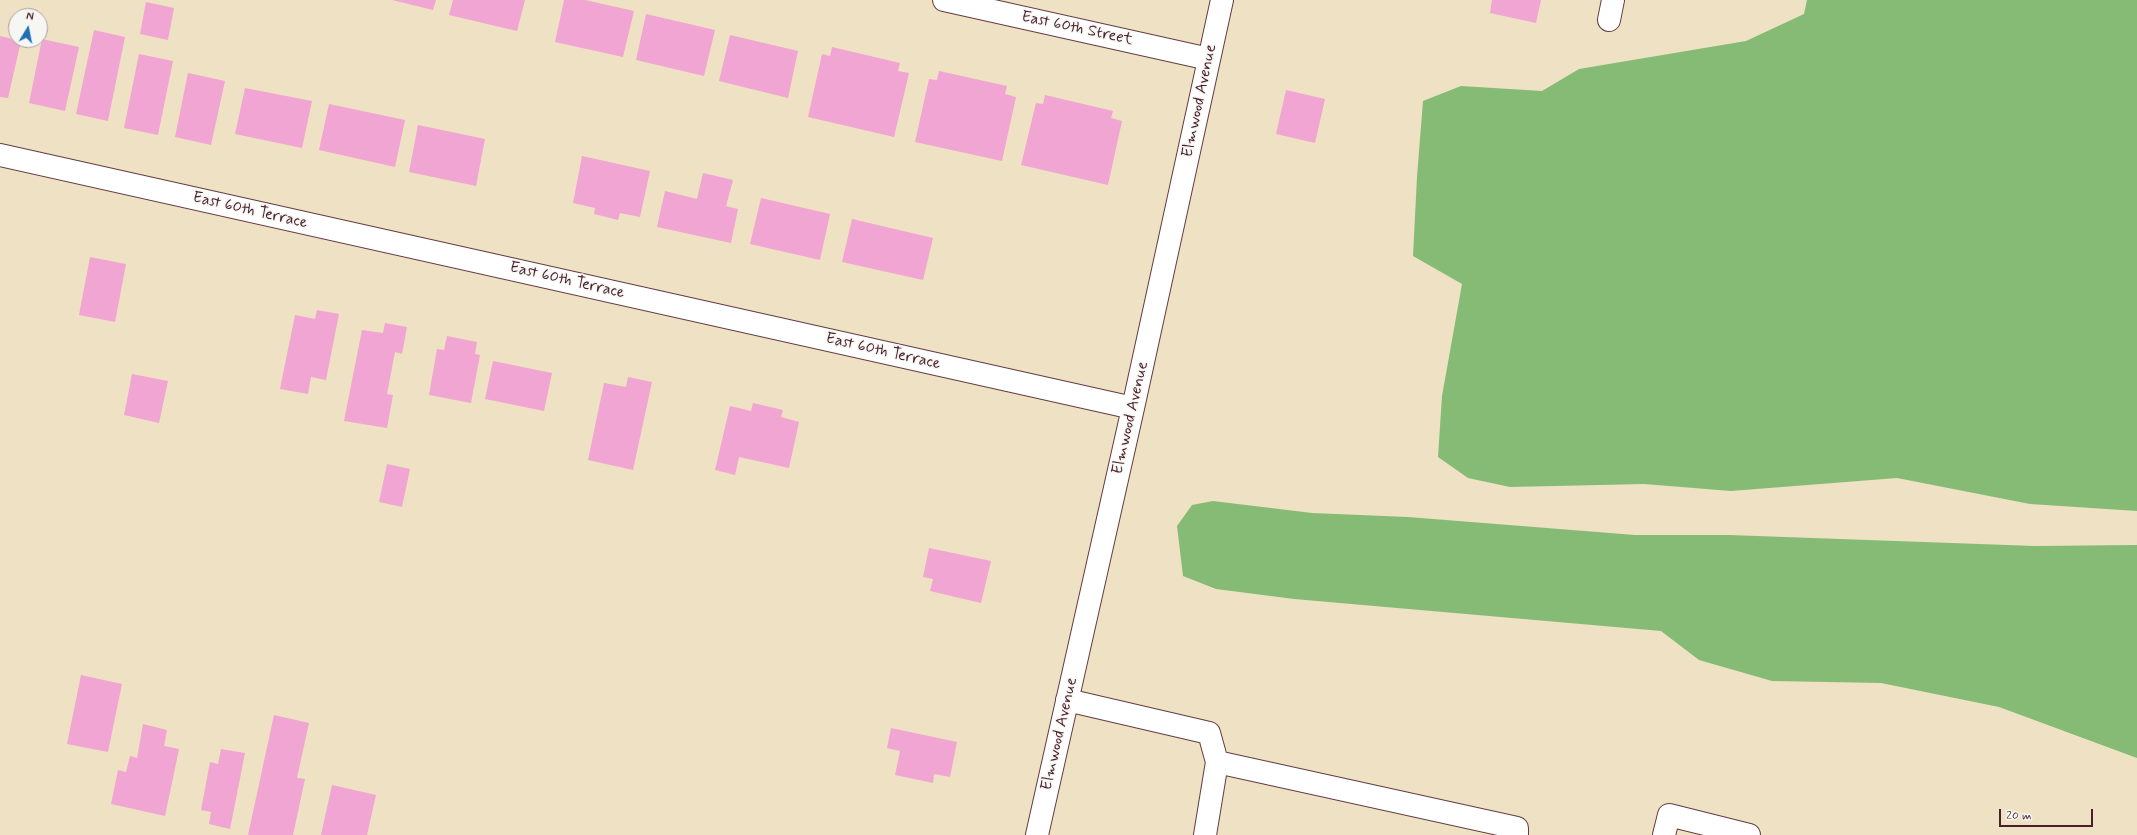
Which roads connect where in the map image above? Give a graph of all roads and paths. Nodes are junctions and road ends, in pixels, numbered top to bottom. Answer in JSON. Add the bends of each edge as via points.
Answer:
{"nodes":[{"id":1,"x":944,"y":0,"type":"edge"},
{"id":2,"x":1222,"y":0,"type":"edge"},
{"id":3,"x":1209,"y":59,"type":"junction"},
{"id":4,"x":0,"y":155,"type":"edge"},
{"id":5,"x":1133,"y":408,"type":"junction"},
{"id":6,"x":1067,"y":700,"type":"junction"},
{"id":7,"x":1217,"y":762,"type":"junction"},
{"id":8,"x":1037,"y":835,"type":"edge"},
{"id":9,"x":1205,"y":835,"type":"edge"},
{"id":10,"x":1517,"y":835,"type":"edge"},
{"id":11,"x":1664,"y":835,"type":"edge"},
{"id":12,"x":1749,"y":835,"type":"edge"}],
"edges":[{"from":1,"to":3,"type":"street","name":"East 60th Street"},
{"from":2,"to":3,"type":"street","name":"Elmwood Avenue"},
{"from":3,"to":5,"type":"street","name":"Elmwood Avenue"},
{"from":4,"to":5,"type":"street","name":"East 60th Terrace"},
{"from":5,"to":6,"type":"street","name":"Elmwood Avenue"},
{"from":6,"to":7,"type":"street","via":[[1209,733]]},
{"from":6,"to":8,"type":"street","name":"Elmwood Avenue"},
{"from":7,"to":9,"type":"street"},
{"from":7,"to":10,"type":"street","via":[[1518,828]]},
{"from":11,"to":12,"type":"street","via":[[1669,815]]}]}
